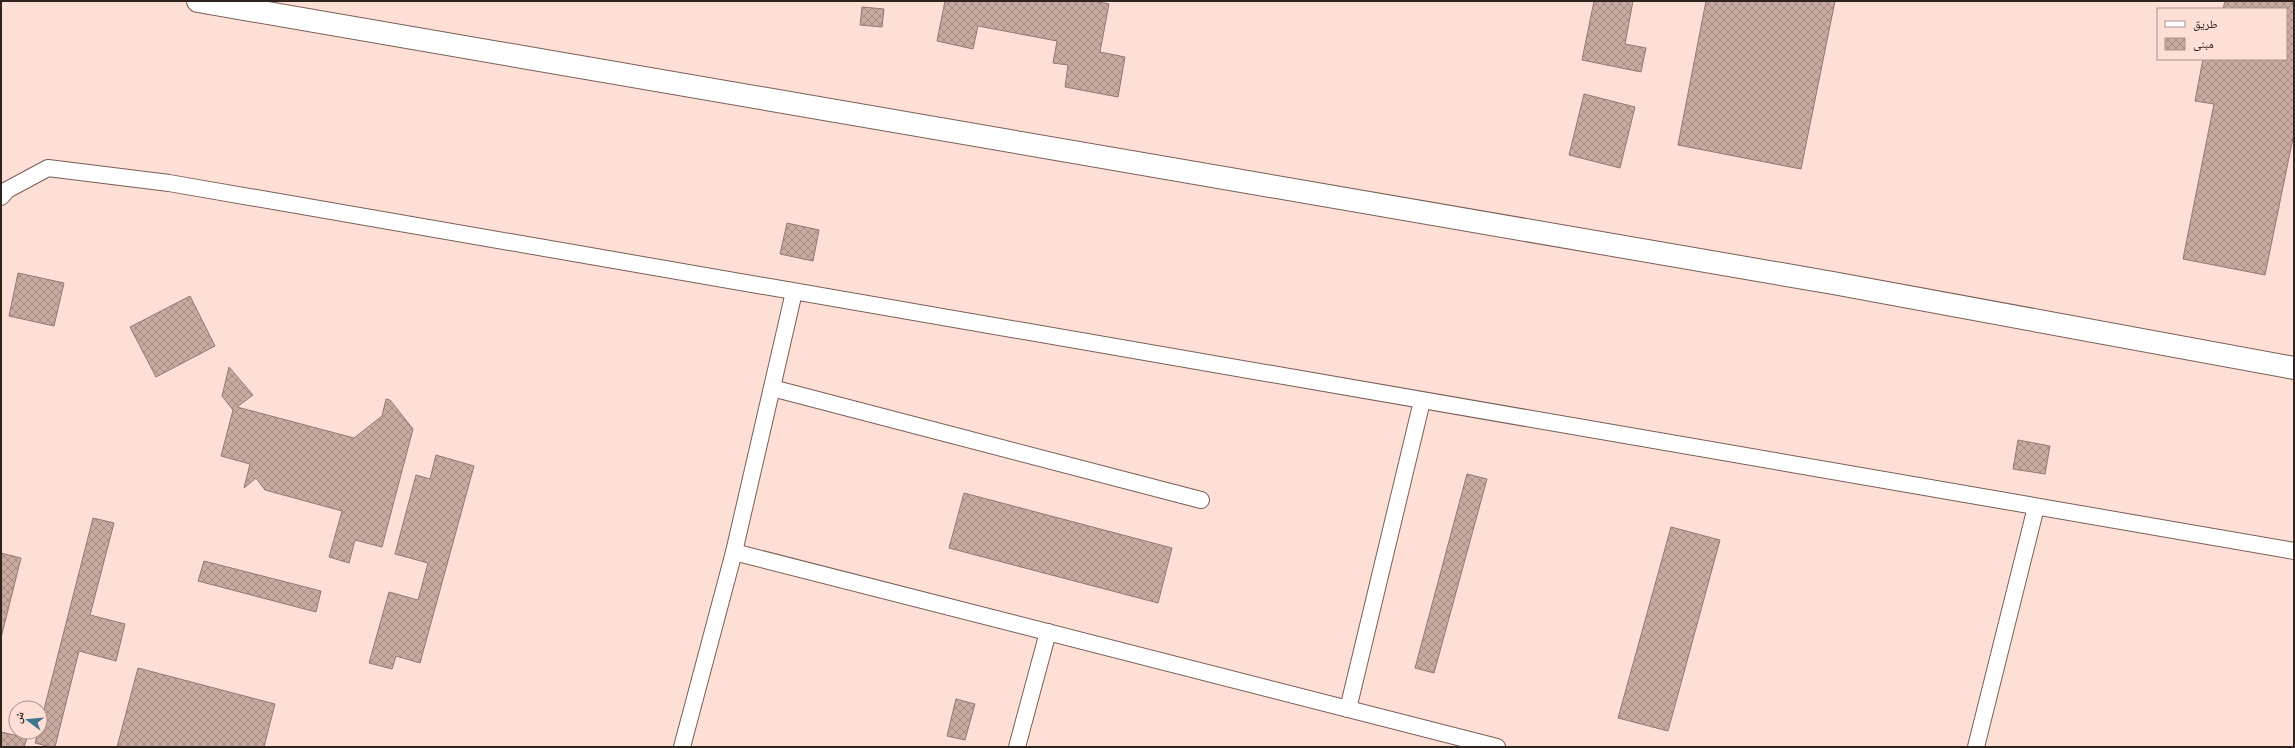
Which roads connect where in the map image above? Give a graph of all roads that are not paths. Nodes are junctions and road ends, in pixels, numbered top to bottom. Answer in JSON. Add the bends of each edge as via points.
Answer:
{"nodes":[{"id":1,"x":198,"y":1,"type":"edge"},
{"id":2,"x":1,"y":197,"type":"edge"},
{"id":3,"x":794,"y":292,"type":"junction"},
{"id":4,"x":2294,"y":368,"type":"edge"},
{"id":5,"x":772,"y":388,"type":"junction"},
{"id":6,"x":1422,"y":401,"type":"junction"},
{"id":7,"x":1201,"y":500,"type":"dead end"},
{"id":8,"x":2036,"y":507,"type":"junction"},
{"id":9,"x":2294,"y":551,"type":"edge"},
{"id":10,"x":734,"y":552,"type":"junction"},
{"id":11,"x":1048,"y":632,"type":"junction"},
{"id":12,"x":1348,"y":709,"type":"junction"},
{"id":13,"x":682,"y":747,"type":"edge"},
{"id":14,"x":1017,"y":747,"type":"edge"},
{"id":15,"x":1497,"y":747,"type":"edge"},
{"id":16,"x":1976,"y":747,"type":"edge"}],
"edges":[{"from":1,"to":4,"type":"street","via":[[1825,282]]},
{"from":2,"to":3,"type":"lane","via":[[7,190],[48,168],[169,183]]},
{"from":3,"to":5,"type":"lane"},
{"from":3,"to":6,"type":"lane"},
{"from":5,"to":7,"type":"lane"},
{"from":5,"to":10,"type":"lane"},
{"from":6,"to":8,"type":"lane"},
{"from":6,"to":12,"type":"lane"},
{"from":8,"to":9,"type":"lane"},
{"from":8,"to":16,"type":"lane"},
{"from":10,"to":11,"type":"lane"},
{"from":10,"to":13,"type":"lane"},
{"from":11,"to":12,"type":"lane"},
{"from":11,"to":14,"type":"lane"},
{"from":12,"to":15,"type":"lane"}]}
